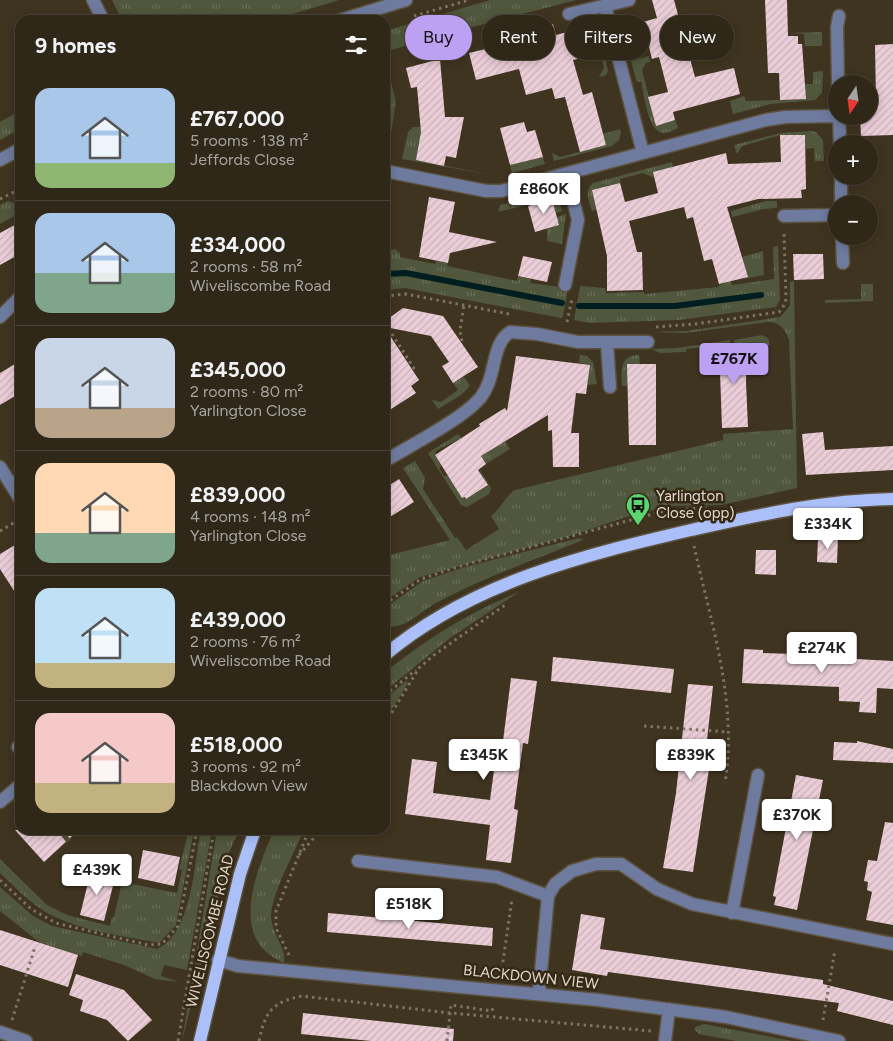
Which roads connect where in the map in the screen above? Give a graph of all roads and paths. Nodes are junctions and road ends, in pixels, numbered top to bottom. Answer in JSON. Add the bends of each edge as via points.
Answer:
{"nodes":[{"id":1,"x":94,"y":0,"type":"edge"},
{"id":2,"x":406,"y":0,"type":"edge"},
{"id":3,"x":469,"y":0,"type":"edge"},
{"id":4,"x":629,"y":0,"type":"edge"},
{"id":5,"x":604,"y":6,"type":"junction"},
{"id":6,"x":569,"y":14,"type":"dead end"},
{"id":7,"x":101,"y":15,"type":"edge"},
{"id":8,"x":357,"y":15,"type":"edge"},
{"id":9,"x":419,"y":15,"type":"edge"},
{"id":10,"x":839,"y":16,"type":"dead end"},
{"id":11,"x":838,"y":75,"type":"edge"},
{"id":12,"x":828,"y":116,"type":"edge"},
{"id":13,"x":643,"y":153,"type":"junction"},
{"id":14,"x":15,"y":154,"type":"edge"},
{"id":15,"x":0,"y":160,"type":"edge"},
{"id":16,"x":390,"y":172,"type":"edge"},
{"id":17,"x":567,"y":174,"type":"junction"},
{"id":18,"x":15,"y":192,"type":"edge"},
{"id":19,"x":0,"y":199,"type":"edge"},
{"id":20,"x":828,"y":215,"type":"edge"},
{"id":21,"x":784,"y":216,"type":"joint"},
{"id":22,"x":842,"y":245,"type":"edge"},
{"id":23,"x":843,"y":263,"type":"dead end"},
{"id":24,"x":564,"y":285,"type":"dead end"},
{"id":25,"x":390,"y":296,"type":"edge"},
{"id":26,"x":15,"y":302,"type":"edge"},
{"id":27,"x":464,"y":305,"type":"junction"},
{"id":28,"x":511,"y":314,"type":"dead end"},
{"id":29,"x":0,"y":317,"type":"edge"},
{"id":30,"x":566,"y":326,"type":"dead end"},
{"id":31,"x":572,"y":327,"type":"dead end"},
{"id":32,"x":650,"y":327,"type":"dead end"},
{"id":33,"x":390,"y":331,"type":"edge"},
{"id":34,"x":462,"y":341,"type":"dead end"},
{"id":35,"x":648,"y":342,"type":"dead end"},
{"id":36,"x":607,"y":343,"type":"junction"},
{"id":37,"x":415,"y":370,"type":"dead end"},
{"id":38,"x":610,"y":387,"type":"dead end"},
{"id":39,"x":390,"y":458,"type":"edge"},
{"id":40,"x":0,"y":467,"type":"edge"},
{"id":41,"x":15,"y":491,"type":"edge"},
{"id":42,"x":893,"y":498,"type":"edge"},
{"id":43,"x":15,"y":522,"type":"edge"},
{"id":44,"x":690,"y":530,"type":"junction"},
{"id":45,"x":0,"y":531,"type":"edge"},
{"id":46,"x":512,"y":601,"type":"dead end"},
{"id":47,"x":390,"y":651,"type":"edge"},
{"id":48,"x":418,"y":668,"type":"junction"},
{"id":49,"x":390,"y":691,"type":"edge"},
{"id":50,"x":390,"y":716,"type":"edge"},
{"id":51,"x":644,"y":726,"type":"dead end"},
{"id":52,"x":728,"y":732,"type":"junction"},
{"id":53,"x":758,"y":775,"type":"dead end"},
{"id":54,"x":725,"y":783,"type":"dead end"},
{"id":55,"x":15,"y":789,"type":"edge"},
{"id":56,"x":0,"y":802,"type":"edge"},
{"id":57,"x":196,"y":835,"type":"edge"},
{"id":58,"x":213,"y":835,"type":"edge"},
{"id":59,"x":253,"y":835,"type":"edge"},
{"id":60,"x":307,"y":835,"type":"edge"},
{"id":61,"x":317,"y":835,"type":"edge"},
{"id":62,"x":297,"y":858,"type":"junction"},
{"id":63,"x":358,"y":861,"type":"dead end"},
{"id":64,"x":0,"y":880,"type":"edge"},
{"id":65,"x":522,"y":886,"type":"junction"},
{"id":66,"x":548,"y":896,"type":"junction"},
{"id":67,"x":732,"y":913,"type":"junction"},
{"id":68,"x":837,"y":935,"type":"junction"},
{"id":69,"x":893,"y":944,"type":"edge"},
{"id":70,"x":35,"y":947,"type":"dead end"},
{"id":71,"x":218,"y":960,"type":"junction"},
{"id":72,"x":285,"y":970,"type":"junction"},
{"id":73,"x":495,"y":989,"type":"junction"},
{"id":74,"x":539,"y":994,"type":"junction"},
{"id":75,"x":669,"y":1009,"type":"junction"},
{"id":76,"x":450,"y":1013,"type":"junction"},
{"id":77,"x":4,"y":1033,"type":"edge"},
{"id":78,"x":820,"y":1036,"type":"junction"},
{"id":79,"x":666,"y":1037,"type":"edge"},
{"id":80,"x":26,"y":1041,"type":"edge"},
{"id":81,"x":178,"y":1041,"type":"edge"},
{"id":82,"x":200,"y":1041,"type":"edge"},
{"id":83,"x":259,"y":1041,"type":"edge"},
{"id":84,"x":446,"y":1041,"type":"edge"},
{"id":85,"x":839,"y":1041,"type":"edge"}],
"edges":[{"from":1,"to":7,"type":"street"},
{"from":2,"to":8,"type":"street"},
{"from":3,"to":9,"type":"path"},
{"from":4,"to":5,"type":"street"},
{"from":5,"to":6,"type":"street"},
{"from":5,"to":13,"type":"street"},
{"from":10,"to":11,"type":"street"},
{"from":12,"to":13,"type":"street","via":[[776,118]]},
{"from":13,"to":17,"type":"street"},
{"from":14,"to":15,"type":"street"},
{"from":16,"to":17,"type":"street","via":[[494,191]]},
{"from":17,"to":24,"type":"street","via":[[578,220]]},
{"from":18,"to":19,"type":"path"},
{"from":20,"to":21,"type":"street"},
{"from":21,"to":32,"type":"path","via":[[786,299],[779,312]]},
{"from":22,"to":23,"type":"street"},
{"from":25,"to":27,"type":"path","via":[[406,294]]},
{"from":26,"to":29,"type":"street"},
{"from":27,"to":28,"type":"path"},
{"from":27,"to":34,"type":"path","via":[[460,331]]},
{"from":30,"to":31,"type":"path"},
{"from":33,"to":37,"type":"path"},
{"from":35,"to":36,"type":"street"},
{"from":36,"to":38,"type":"street"},
{"from":36,"to":39,"type":"street","via":[[510,332],[500,341],[491,380],[478,401]]},
{"from":40,"to":41,"type":"street"},
{"from":42,"to":44,"type":"main road","via":[[817,504]]},
{"from":43,"to":45,"type":"path"},
{"from":44,"to":47,"type":"main road","via":[[570,562],[458,605]]},
{"from":44,"to":52,"type":"path","via":[[726,694]]},
{"from":46,"to":48,"type":"path"},
{"from":48,"to":49,"type":"path"},
{"from":48,"to":50,"type":"path"},
{"from":51,"to":52,"type":"path"},
{"from":52,"to":54,"type":"path","via":[[729,760]]},
{"from":53,"to":67,"type":"street"},
{"from":55,"to":56,"type":"street"},
{"from":57,"to":64,"type":"path","via":[[178,926],[162,944],[148,945],[56,923],[31,909]]},
{"from":58,"to":81,"type":"path"},
{"from":59,"to":71,"type":"main road","name":"WIVELISCOMBE ROAD"},
{"from":60,"to":62,"type":"path"},
{"from":61,"to":62,"type":"path"},
{"from":62,"to":72,"type":"path","via":[[275,919],[289,955]]},
{"from":63,"to":65,"type":"street","via":[[497,877]]},
{"from":65,"to":66,"type":"street"},
{"from":65,"to":73,"type":"path","via":[[513,896],[503,971]]},
{"from":66,"to":67,"type":"street","via":[[555,884],[572,871],[596,864],[621,864],[656,890],[692,904]]},
{"from":66,"to":74,"type":"street"},
{"from":67,"to":68,"type":"street"},
{"from":68,"to":69,"type":"street"},
{"from":68,"to":78,"type":"path"},
{"from":70,"to":77,"type":"path"},
{"from":71,"to":72,"type":"street","name":"BLACKDOWN VIEW","via":[[238,966]]},
{"from":71,"to":82,"type":"main road","name":"WIVELISCOMBE ROAD"},
{"from":72,"to":73,"type":"street","name":"BLACKDOWN VIEW"},
{"from":73,"to":74,"type":"street","name":"BLACKDOWN VIEW"},
{"from":73,"to":76,"type":"path","via":[[492,1011],[450,1005]]},
{"from":74,"to":75,"type":"street","name":"BLACKDOWN VIEW"},
{"from":75,"to":78,"type":"street","name":"BLACKDOWN VIEW"},
{"from":75,"to":79,"type":"street"},
{"from":76,"to":79,"type":"path"},
{"from":76,"to":83,"type":"path","via":[[302,996],[273,1007],[263,1020]]},
{"from":76,"to":84,"type":"path"},
{"from":77,"to":80,"type":"street"},
{"from":78,"to":85,"type":"street","name":"BLACKDOWN VIEW"}]}
